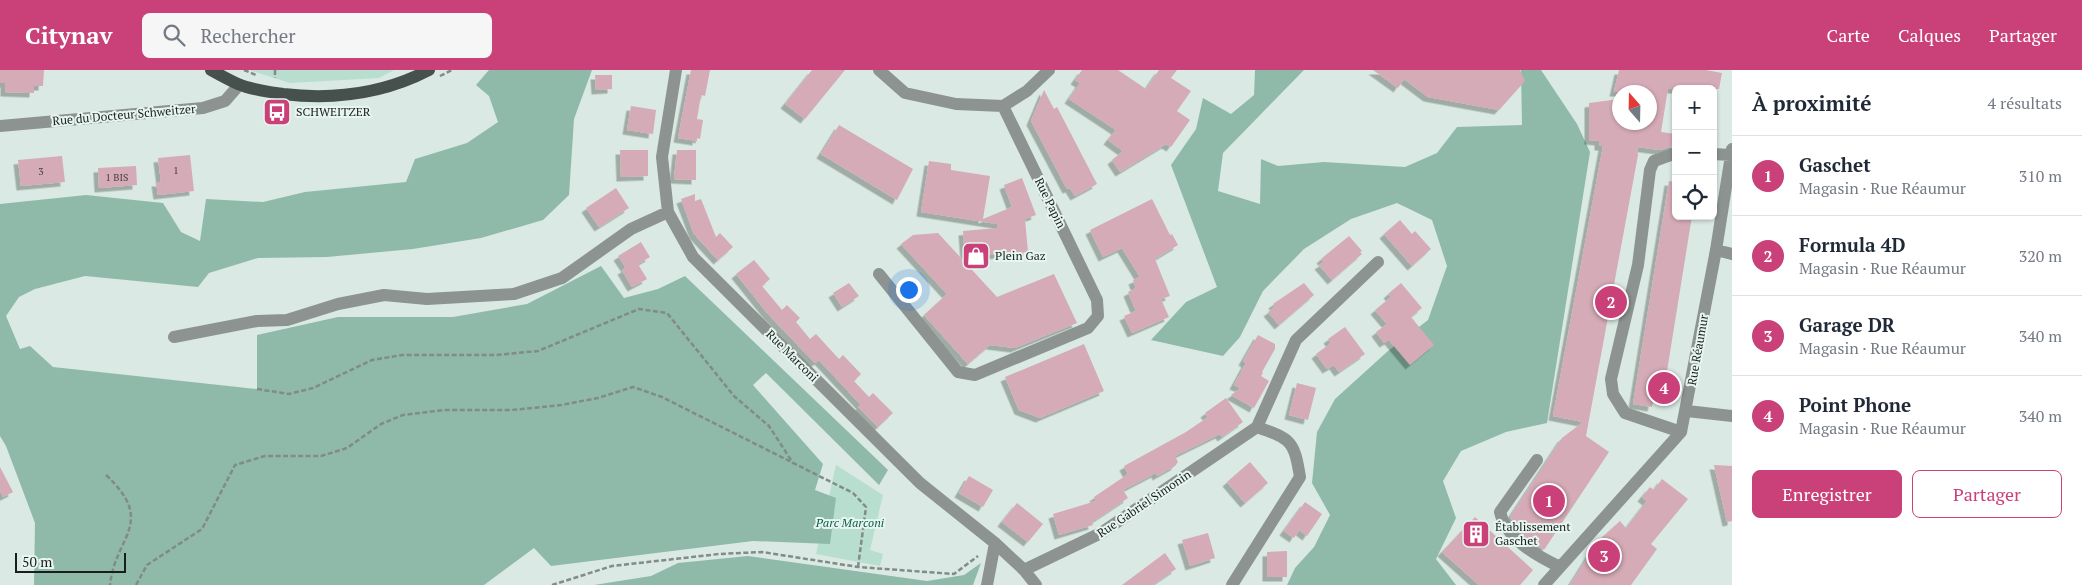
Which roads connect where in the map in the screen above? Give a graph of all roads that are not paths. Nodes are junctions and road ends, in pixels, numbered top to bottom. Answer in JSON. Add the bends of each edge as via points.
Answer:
{"nodes":[{"id":1,"x":211,"y":70,"type":"edge"},
{"id":2,"x":429,"y":70,"type":"edge"},
{"id":3,"x":676,"y":70,"type":"edge"},
{"id":4,"x":879,"y":70,"type":"edge"},
{"id":5,"x":1049,"y":70,"type":"edge"},
{"id":6,"x":239,"y":85,"type":"junction"},
{"id":7,"x":1003,"y":106,"type":"junction"},
{"id":8,"x":0,"y":126,"type":"edge"},
{"id":9,"x":1731,"y":152,"type":"edge"},
{"id":10,"x":1672,"y":153,"type":"edge"},
{"id":11,"x":1717,"y":154,"type":"edge"},
{"id":12,"x":668,"y":212,"type":"junction"},
{"id":13,"x":1716,"y":250,"type":"junction"},
{"id":14,"x":1732,"y":254,"type":"edge"},
{"id":15,"x":1378,"y":262,"type":"dead end"},
{"id":16,"x":879,"y":274,"type":"dead end"},
{"id":17,"x":174,"y":338,"type":"dead end"},
{"id":18,"x":1686,"y":411,"type":"junction"},
{"id":19,"x":1732,"y":416,"type":"edge"},
{"id":20,"x":1257,"y":427,"type":"junction"},
{"id":21,"x":1681,"y":432,"type":"junction"},
{"id":22,"x":1537,"y":460,"type":"dead end"},
{"id":23,"x":995,"y":543,"type":"junction"},
{"id":24,"x":1560,"y":566,"type":"junction"},
{"id":25,"x":1024,"y":570,"type":"junction"},
{"id":26,"x":988,"y":585,"type":"edge"},
{"id":27,"x":1036,"y":585,"type":"edge"},
{"id":28,"x":1232,"y":585,"type":"edge"},
{"id":29,"x":1544,"y":585,"type":"edge"}],
"edges":[{"from":1,"to":6,"type":"main road"},
{"from":2,"to":6,"type":"main road","via":[[393,85],[339,97],[279,94]]},
{"from":3,"to":12,"type":"street","name":"Rue Marconi","via":[[662,157]]},
{"from":4,"to":7,"type":"street","via":[[905,93],[956,104]]},
{"from":5,"to":7,"type":"street","via":[[1027,91]]},
{"from":6,"to":8,"type":"street","name":"Rue du Docteur Schweitzer","via":[[224,102],[203,108]]},
{"from":7,"to":16,"type":"street","name":"Rue Papin","via":[[1097,300],[1098,316],[1088,328],[975,375],[958,372]]},
{"from":9,"to":11,"type":"street"},
{"from":9,"to":13,"type":"street","name":"Rue Réaumur"},
{"from":10,"to":21,"type":"street","via":[[1654,161],[1650,170],[1638,265],[1611,379],[1613,394],[1625,413]]},
{"from":12,"to":17,"type":"street","via":[[631,229],[562,278],[514,294],[426,299],[384,295],[338,304],[288,320],[257,322]]},
{"from":12,"to":23,"type":"street","name":"Rue Marconi","via":[[693,257],[920,483]]},
{"from":13,"to":14,"type":"street"},
{"from":13,"to":18,"type":"street","name":"Rue Réaumur"},
{"from":15,"to":20,"type":"street","via":[[1296,340]]},
{"from":18,"to":19,"type":"street"},
{"from":18,"to":21,"type":"street","name":"Rue Réaumur"},
{"from":20,"to":25,"type":"street","name":"Rue Gabriel Simonin","via":[[1101,533]]},
{"from":20,"to":28,"type":"street","via":[[1283,436],[1296,450],[1300,476]]},
{"from":21,"to":24,"type":"street","name":"Rue Réaumur"},
{"from":22,"to":24,"type":"street","via":[[1500,512],[1503,524],[1539,557]]},
{"from":23,"to":25,"type":"street","name":"Rue Marconi"},
{"from":23,"to":26,"type":"street"},
{"from":24,"to":29,"type":"street","name":"Rue Réaumur"},
{"from":25,"to":27,"type":"street","name":"Rue Marconi"}]}
